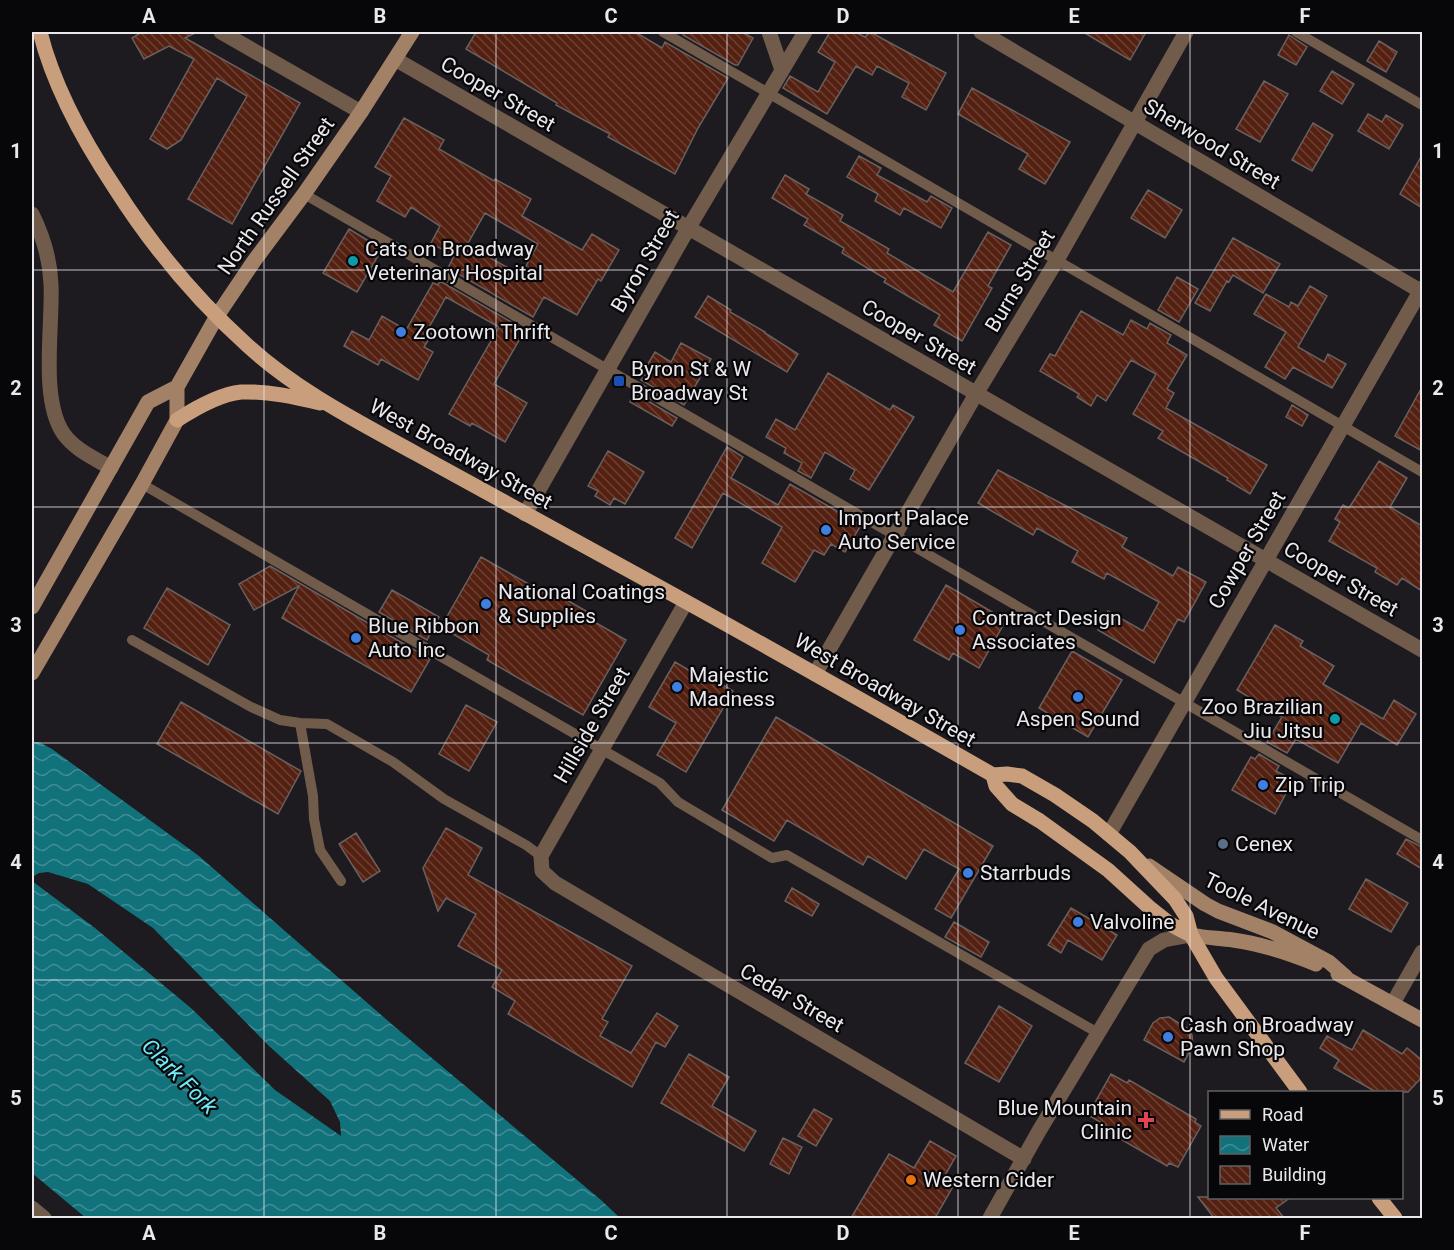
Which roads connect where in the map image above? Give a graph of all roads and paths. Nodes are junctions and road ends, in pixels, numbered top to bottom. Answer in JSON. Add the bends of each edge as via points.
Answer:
{"nodes":[{"id":1,"x":40,"y":32,"type":"edge"},
{"id":2,"x":221,"y":32,"type":"edge"},
{"id":3,"x":412,"y":32,"type":"edge"},
{"id":4,"x":663,"y":32,"type":"edge"},
{"id":5,"x":769,"y":32,"type":"edge"},
{"id":6,"x":805,"y":32,"type":"edge"},
{"id":7,"x":981,"y":32,"type":"edge"},
{"id":8,"x":1186,"y":32,"type":"edge"},
{"id":9,"x":1296,"y":32,"type":"edge"},
{"id":10,"x":395,"y":60,"type":"junction"},
{"id":11,"x":782,"y":70,"type":"junction"},
{"id":12,"x":768,"y":93,"type":"junction"},
{"id":13,"x":1422,"y":105,"type":"edge"},
{"id":14,"x":361,"y":112,"type":"junction"},
{"id":15,"x":1135,"y":123,"type":"junction"},
{"id":16,"x":304,"y":194,"type":"junction"},
{"id":17,"x":32,"y":214,"type":"edge"},
{"id":18,"x":689,"y":227,"type":"junction"},
{"id":19,"x":1057,"y":260,"type":"junction"},
{"id":20,"x":1422,"y":290,"type":"edge"},
{"id":21,"x":217,"y":316,"type":"junction"},
{"id":22,"x":607,"y":369,"type":"junction"},
{"id":23,"x":177,"y":387,"type":"junction"},
{"id":24,"x":976,"y":394,"type":"junction"},
{"id":25,"x":332,"y":407,"type":"junction"},
{"id":26,"x":177,"y":420,"type":"junction"},
{"id":27,"x":1343,"y":426,"type":"junction"},
{"id":28,"x":111,"y":468,"type":"junction"},
{"id":29,"x":1422,"y":472,"type":"edge"},
{"id":30,"x":142,"y":484,"type":"junction"},
{"id":31,"x":525,"y":514,"type":"junction"},
{"id":32,"x":896,"y":536,"type":"junction"},
{"id":33,"x":1266,"y":560,"type":"junction"},
{"id":34,"x":686,"y":602,"type":"junction"},
{"id":35,"x":32,"y":607,"type":"edge"},
{"id":36,"x":132,"y":640,"type":"dead end"},
{"id":37,"x":1422,"y":650,"type":"edge"},
{"id":38,"x":32,"y":673,"type":"edge"},
{"id":39,"x":814,"y":674,"type":"junction"},
{"id":40,"x":1184,"y":702,"type":"junction"},
{"id":41,"x":300,"y":723,"type":"junction"},
{"id":42,"x":603,"y":749,"type":"junction"},
{"id":43,"x":993,"y":775,"type":"junction"},
{"id":44,"x":1109,"y":834,"type":"junction"},
{"id":45,"x":1422,"y":840,"type":"edge"},
{"id":46,"x":1130,"y":852,"type":"junction"},
{"id":47,"x":541,"y":864,"type":"junction"},
{"id":48,"x":341,"y":881,"type":"dead end"},
{"id":49,"x":1191,"y":935,"type":"junction"},
{"id":50,"x":1422,"y":952,"type":"edge"},
{"id":51,"x":1346,"y":977,"type":"junction"},
{"id":52,"x":1393,"y":1003,"type":"junction"},
{"id":53,"x":1422,"y":1020,"type":"edge"},
{"id":54,"x":1098,"y":1033,"type":"junction"},
{"id":55,"x":1299,"y":1091,"type":"edge"},
{"id":56,"x":1024,"y":1159,"type":"junction"},
{"id":57,"x":1381,"y":1199,"type":"edge"},
{"id":58,"x":32,"y":1208,"type":"edge"},
{"id":59,"x":44,"y":1218,"type":"edge"},
{"id":60,"x":990,"y":1218,"type":"edge"},
{"id":61,"x":1395,"y":1218,"type":"edge"}],
"edges":[{"from":1,"to":21,"type":"main road","name":"West Broadway Street","via":[[47,62],[90,151],[146,234]]},
{"from":2,"to":14,"type":"street"},
{"from":3,"to":10,"type":"main road","name":"North Russell Street"},
{"from":4,"to":12,"type":"lane"},
{"from":5,"to":11,"type":"street"},
{"from":6,"to":11,"type":"street","name":"Byron Street"},
{"from":7,"to":15,"type":"street","name":"Sherwood Street"},
{"from":8,"to":15,"type":"street","name":"Burns Street"},
{"from":9,"to":13,"type":"lane"},
{"from":10,"to":14,"type":"main road","name":"North Russell Street"},
{"from":10,"to":18,"type":"street","name":"Cooper Street"},
{"from":11,"to":12,"type":"street","name":"Byron Street"},
{"from":12,"to":18,"type":"street","name":"Byron Street"},
{"from":12,"to":19,"type":"lane"},
{"from":14,"to":16,"type":"main road","name":"North Russell Street"},
{"from":15,"to":19,"type":"street","name":"Burns Street"},
{"from":15,"to":20,"type":"street","name":"Sherwood Street"},
{"from":16,"to":21,"type":"main road","name":"North Russell Street"},
{"from":16,"to":22,"type":"lane"},
{"from":17,"to":28,"type":"street","via":[[49,264],[50,390],[54,414],[74,446]]},
{"from":18,"to":22,"type":"street","name":"Byron Street"},
{"from":18,"to":24,"type":"street","name":"Cooper Street"},
{"from":19,"to":24,"type":"street","name":"Burns Street"},
{"from":19,"to":27,"type":"lane"},
{"from":20,"to":27,"type":"street","name":"Cowper Street"},
{"from":21,"to":23,"type":"main road","name":"North Russell Street"},
{"from":21,"to":25,"type":"main road","name":"West Broadway Street","via":[[285,375]]},
{"from":22,"to":31,"type":"street","name":"Byron Street"},
{"from":22,"to":32,"type":"lane"},
{"from":23,"to":26,"type":"main road","name":"North Russell Street"},
{"from":23,"to":28,"type":"main road","via":[[148,402]]},
{"from":24,"to":32,"type":"street","name":"Burns Street"},
{"from":24,"to":33,"type":"street","name":"Cooper Street"},
{"from":25,"to":26,"type":"main road","via":[[288,395],[240,392],[201,405]]},
{"from":25,"to":31,"type":"main road","name":"West Broadway Street"},
{"from":26,"to":30,"type":"main road","name":"North Russell Street"},
{"from":27,"to":29,"type":"lane"},
{"from":27,"to":33,"type":"street","name":"Cowper Street"},
{"from":28,"to":35,"type":"main road"},
{"from":30,"to":38,"type":"main road","name":"North Russell Street"},
{"from":30,"to":42,"type":"lane"},
{"from":31,"to":34,"type":"main road","name":"West Broadway Street"},
{"from":32,"to":39,"type":"street","name":"Burns Street"},
{"from":32,"to":40,"type":"lane"},
{"from":33,"to":37,"type":"street","name":"Cooper Street"},
{"from":33,"to":40,"type":"street","name":"Cowper Street"},
{"from":34,"to":39,"type":"main road","name":"West Broadway Street"},
{"from":34,"to":42,"type":"street","name":"Hillside Street"},
{"from":36,"to":41,"type":"lane","via":[[250,707],[280,720]]},
{"from":39,"to":43,"type":"main road","name":"West Broadway Street"},
{"from":40,"to":44,"type":"street","name":"Cowper Street"},
{"from":40,"to":45,"type":"lane"},
{"from":41,"to":47,"type":"lane","via":[[327,724],[393,762],[444,799],[526,845]]},
{"from":41,"to":48,"type":"lane","via":[[320,850]]},
{"from":42,"to":47,"type":"street","name":"Hillside Street"},
{"from":42,"to":54,"type":"lane","via":[[660,783],[678,802],[772,858],[787,855]]},
{"from":43,"to":44,"type":"main road","name":"West Broadway Street","via":[[1022,776]]},
{"from":43,"to":49,"type":"main road","name":"West Broadway Street","via":[[996,786],[1012,804],[1108,870],[1170,924]]},
{"from":44,"to":46,"type":"main road","name":"West Broadway Street"},
{"from":46,"to":49,"type":"main road","name":"West Broadway Street","via":[[1174,899],[1186,916]]},
{"from":46,"to":51,"type":"main road","name":"Toole Avenue","via":[[1218,911],[1282,936],[1329,962]]},
{"from":47,"to":56,"type":"street","name":"Cedar Street","via":[[555,883]]},
{"from":49,"to":51,"type":"main road","name":"Toole Avenue","via":[[1275,949]]},
{"from":49,"to":54,"type":"street","via":[[1164,940],[1149,949]]},
{"from":49,"to":55,"type":"main road","name":"West Broadway Street","via":[[1216,978]]},
{"from":50,"to":52,"type":"street"},
{"from":51,"to":52,"type":"main road","name":"Toole Avenue"},
{"from":52,"to":53,"type":"main road","name":"Toole Avenue"},
{"from":54,"to":56,"type":"street"},
{"from":56,"to":60,"type":"street"},
{"from":57,"to":61,"type":"main road"},
{"from":58,"to":59,"type":"street"}]}
